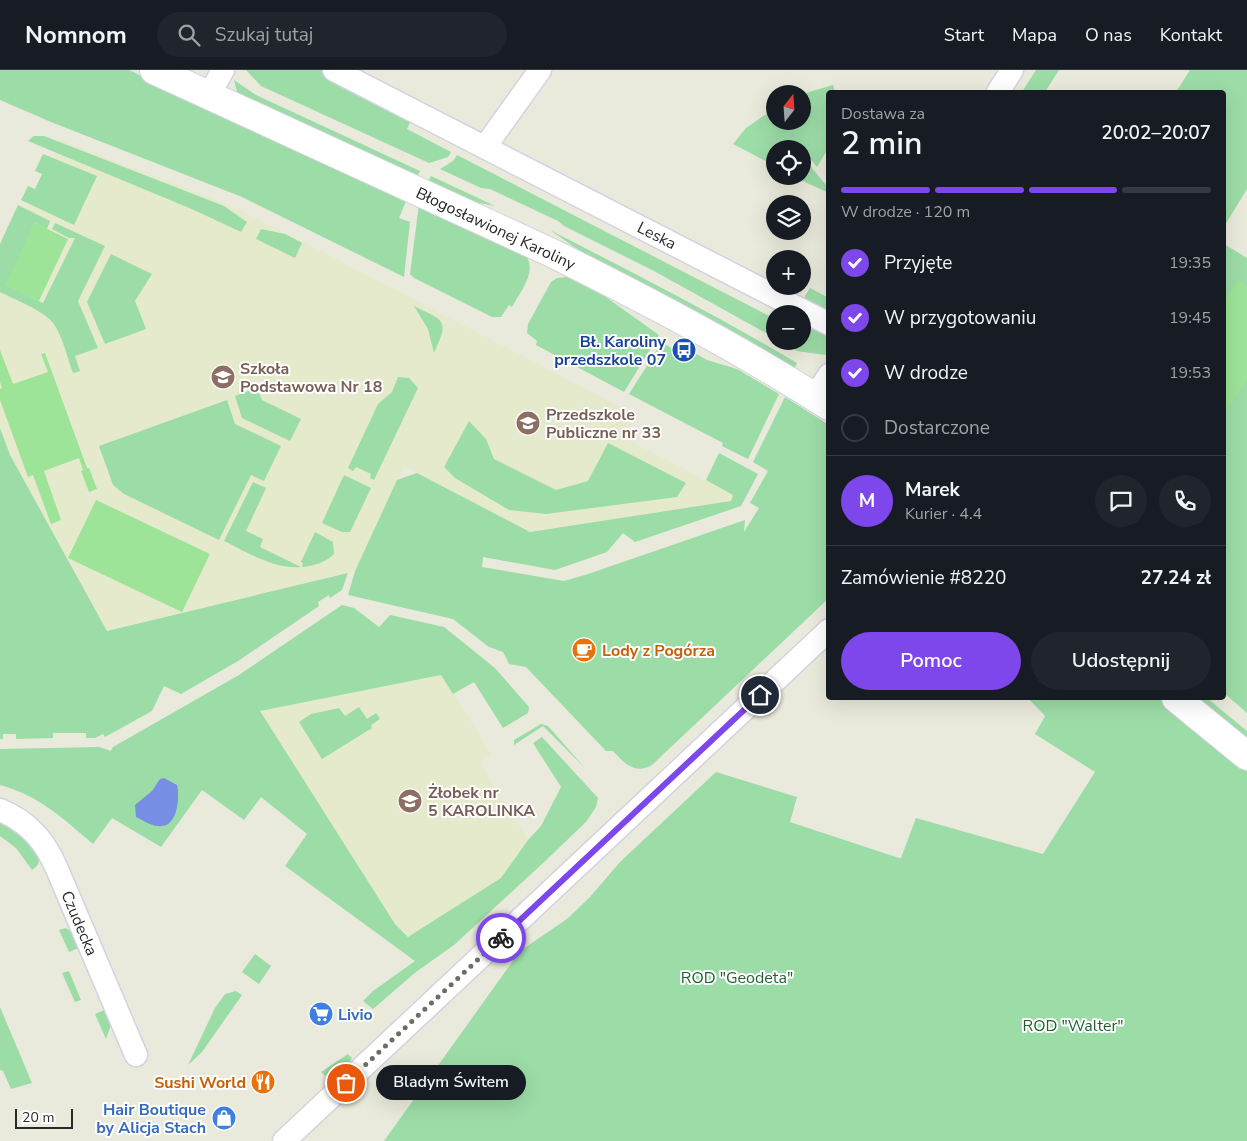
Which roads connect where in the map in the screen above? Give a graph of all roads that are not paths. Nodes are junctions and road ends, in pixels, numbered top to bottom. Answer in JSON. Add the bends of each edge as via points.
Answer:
{"nodes":[{"id":1,"x":154,"y":70,"type":"edge"},
{"id":2,"x":223,"y":70,"type":"edge"},
{"id":3,"x":334,"y":70,"type":"edge"},
{"id":4,"x":540,"y":70,"type":"edge"},
{"id":5,"x":1012,"y":70,"type":"edge"},
{"id":6,"x":999,"y":90,"type":"edge"},
{"id":7,"x":209,"y":95,"type":"junction"},
{"id":8,"x":485,"y":147,"type":"junction"},
{"id":9,"x":826,"y":322,"type":"edge"},
{"id":10,"x":824,"y":392,"type":"edge"},
{"id":11,"x":826,"y":633,"type":"edge"},
{"id":12,"x":1178,"y":700,"type":"edge"},
{"id":13,"x":1247,"y":756,"type":"edge"},
{"id":14,"x":0,"y":810,"type":"edge"},
{"id":15,"x":136,"y":1055,"type":"dead end"},
{"id":16,"x":284,"y":1141,"type":"edge"}],
"edges":[{"from":1,"to":7,"type":"street","name":"Błogosławionej Karoliny"},
{"from":2,"to":7,"type":"street"},
{"from":3,"to":8,"type":"street","name":"Leska"},
{"from":4,"to":8,"type":"street"},
{"from":5,"to":6,"type":"street"},
{"from":7,"to":10,"type":"street","name":"Błogosławionej Karoliny","via":[[600,278]]},
{"from":8,"to":9,"type":"street","name":"Leska"},
{"from":11,"to":16,"type":"street"},
{"from":12,"to":13,"type":"street"},
{"from":14,"to":15,"type":"street","name":"Czudecka","via":[[16,817],[44,842]]}]}
